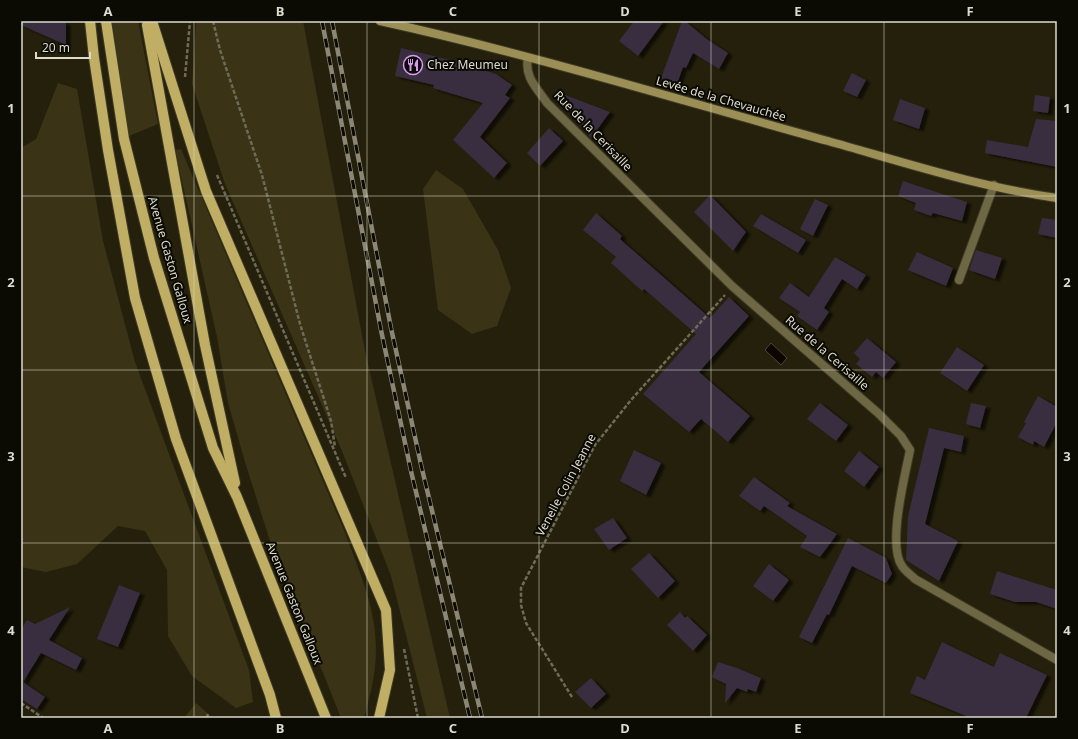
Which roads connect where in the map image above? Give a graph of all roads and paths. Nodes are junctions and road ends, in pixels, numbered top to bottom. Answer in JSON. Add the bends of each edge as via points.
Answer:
{"nodes":[{"id":1,"x":90,"y":21,"type":"edge"},
{"id":2,"x":106,"y":21,"type":"edge"},
{"id":3,"x":146,"y":21,"type":"edge"},
{"id":4,"x":152,"y":21,"type":"edge"},
{"id":5,"x":190,"y":21,"type":"edge"},
{"id":6,"x":213,"y":21,"type":"edge"},
{"id":7,"x":380,"y":21,"type":"edge"},
{"id":8,"x":528,"y":58,"type":"junction"},
{"id":9,"x":185,"y":79,"type":"dead end"},
{"id":10,"x":994,"y":185,"type":"junction"},
{"id":11,"x":1057,"y":198,"type":"edge"},
{"id":12,"x":958,"y":280,"type":"dead end"},
{"id":13,"x":732,"y":286,"type":"junction"},
{"id":14,"x":336,"y":451,"type":"dead end"},
{"id":15,"x":238,"y":497,"type":"junction"},
{"id":16,"x":1057,"y":660,"type":"edge"},
{"id":17,"x":572,"y":697,"type":"dead end"},
{"id":18,"x":21,"y":703,"type":"edge"},
{"id":19,"x":208,"y":713,"type":"dead end"},
{"id":20,"x":43,"y":718,"type":"edge"},
{"id":21,"x":207,"y":718,"type":"edge"},
{"id":22,"x":276,"y":718,"type":"edge"},
{"id":23,"x":326,"y":718,"type":"edge"},
{"id":24,"x":379,"y":718,"type":"edge"}],
"edges":[{"from":1,"to":22,"type":"main road","via":[[108,150],[135,298],[176,439],[270,695]]},
{"from":2,"to":15,"type":"main road","name":"Avenue Gaston Galloux","via":[[124,139],[154,258],[213,448]]},
{"from":3,"to":15,"type":"main road","name":"Avenue Gaston Galloux","via":[[205,345]]},
{"from":4,"to":24,"type":"main road","via":[[206,191],[386,610],[390,670]]},
{"from":5,"to":9,"type":"path"},
{"from":6,"to":14,"type":"path","via":[[220,50],[262,175],[300,324],[331,420]]},
{"from":7,"to":8,"type":"street","name":"Levée de la Chevauchée"},
{"from":8,"to":10,"type":"street","name":"Levée de la Chevauchée","via":[[968,180]]},
{"from":8,"to":13,"type":"street","name":"Rue de la Cerisaille","via":[[528,75],[547,103]]},
{"from":10,"to":11,"type":"street","name":"Levée de la Chevauchée"},
{"from":10,"to":12,"type":"street"},
{"from":13,"to":16,"type":"street","name":"Rue de la Cerisaille","via":[[878,413],[901,436],[910,450],[896,536],[896,553],[902,566],[915,579]]},
{"from":13,"to":17,"type":"path","name":"Venelle Colin Jeanne","via":[[631,400],[595,445],[521,588],[521,605],[526,623]]},
{"from":15,"to":23,"type":"main road","name":"Avenue Gaston Galloux"},
{"from":18,"to":20,"type":"path"},
{"from":19,"to":21,"type":"path"}]}
